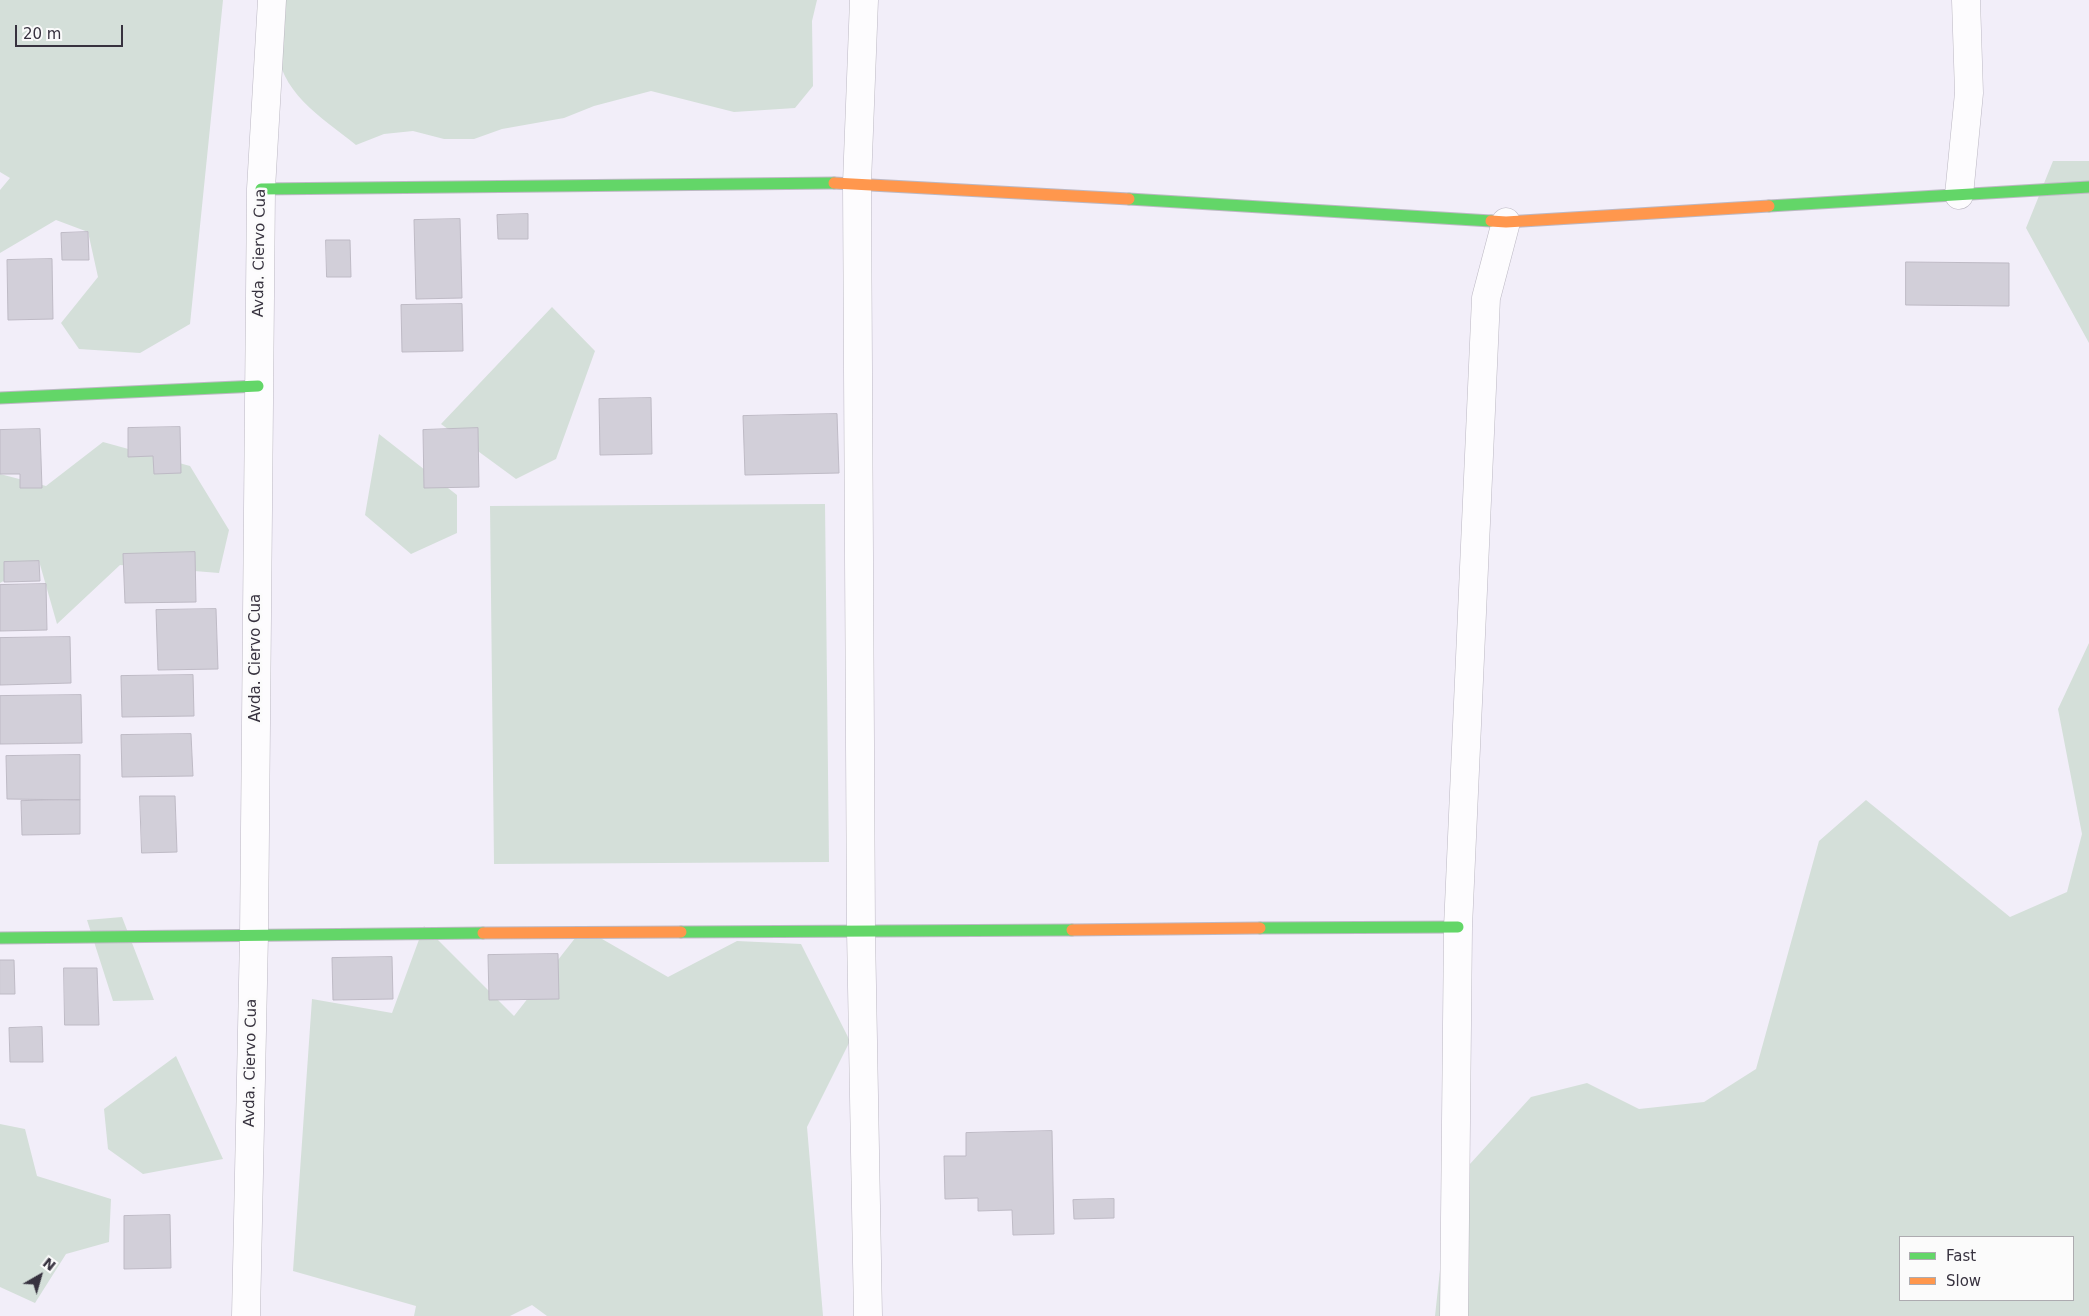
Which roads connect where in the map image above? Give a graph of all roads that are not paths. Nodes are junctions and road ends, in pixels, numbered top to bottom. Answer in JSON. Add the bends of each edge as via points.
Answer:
{"nodes":[{"id":1,"x":272,"y":0,"type":"edge"},
{"id":2,"x":864,"y":0,"type":"edge"},
{"id":3,"x":1966,"y":0,"type":"edge"},
{"id":4,"x":857,"y":183,"type":"junction"},
{"id":5,"x":2089,"y":187,"type":"edge"},
{"id":6,"x":261,"y":189,"type":"junction"},
{"id":7,"x":1959,"y":194,"type":"junction"},
{"id":8,"x":1506,"y":222,"type":"junction"},
{"id":9,"x":258,"y":386,"type":"junction"},
{"id":10,"x":0,"y":398,"type":"edge"},
{"id":11,"x":1458,"y":927,"type":"junction"},
{"id":12,"x":861,"y":930,"type":"junction"},
{"id":13,"x":254,"y":934,"type":"junction"},
{"id":14,"x":0,"y":938,"type":"edge"},
{"id":15,"x":246,"y":1316,"type":"edge"},
{"id":16,"x":868,"y":1316,"type":"edge"},
{"id":17,"x":1454,"y":1316,"type":"edge"}],
"edges":[{"from":1,"to":6,"type":"street","name":"Avda. Ciervo Cua"},
{"from":2,"to":4,"type":"street"},
{"from":3,"to":7,"type":"street","via":[[1969,93]]},
{"from":4,"to":6,"type":"street"},
{"from":4,"to":8,"type":"street"},
{"from":4,"to":12,"type":"street"},
{"from":5,"to":7,"type":"street"},
{"from":6,"to":9,"type":"street","name":"Avda. Ciervo Cua"},
{"from":7,"to":8,"type":"street"},
{"from":8,"to":11,"type":"street","via":[[1486,298]]},
{"from":9,"to":10,"type":"street"},
{"from":9,"to":13,"type":"street","name":"Avda. Ciervo Cua"},
{"from":11,"to":12,"type":"street"},
{"from":11,"to":17,"type":"street"},
{"from":12,"to":13,"type":"street"},
{"from":12,"to":16,"type":"street"},
{"from":13,"to":14,"type":"street"},
{"from":13,"to":15,"type":"street","name":"Avda. Ciervo Cua"}]}
